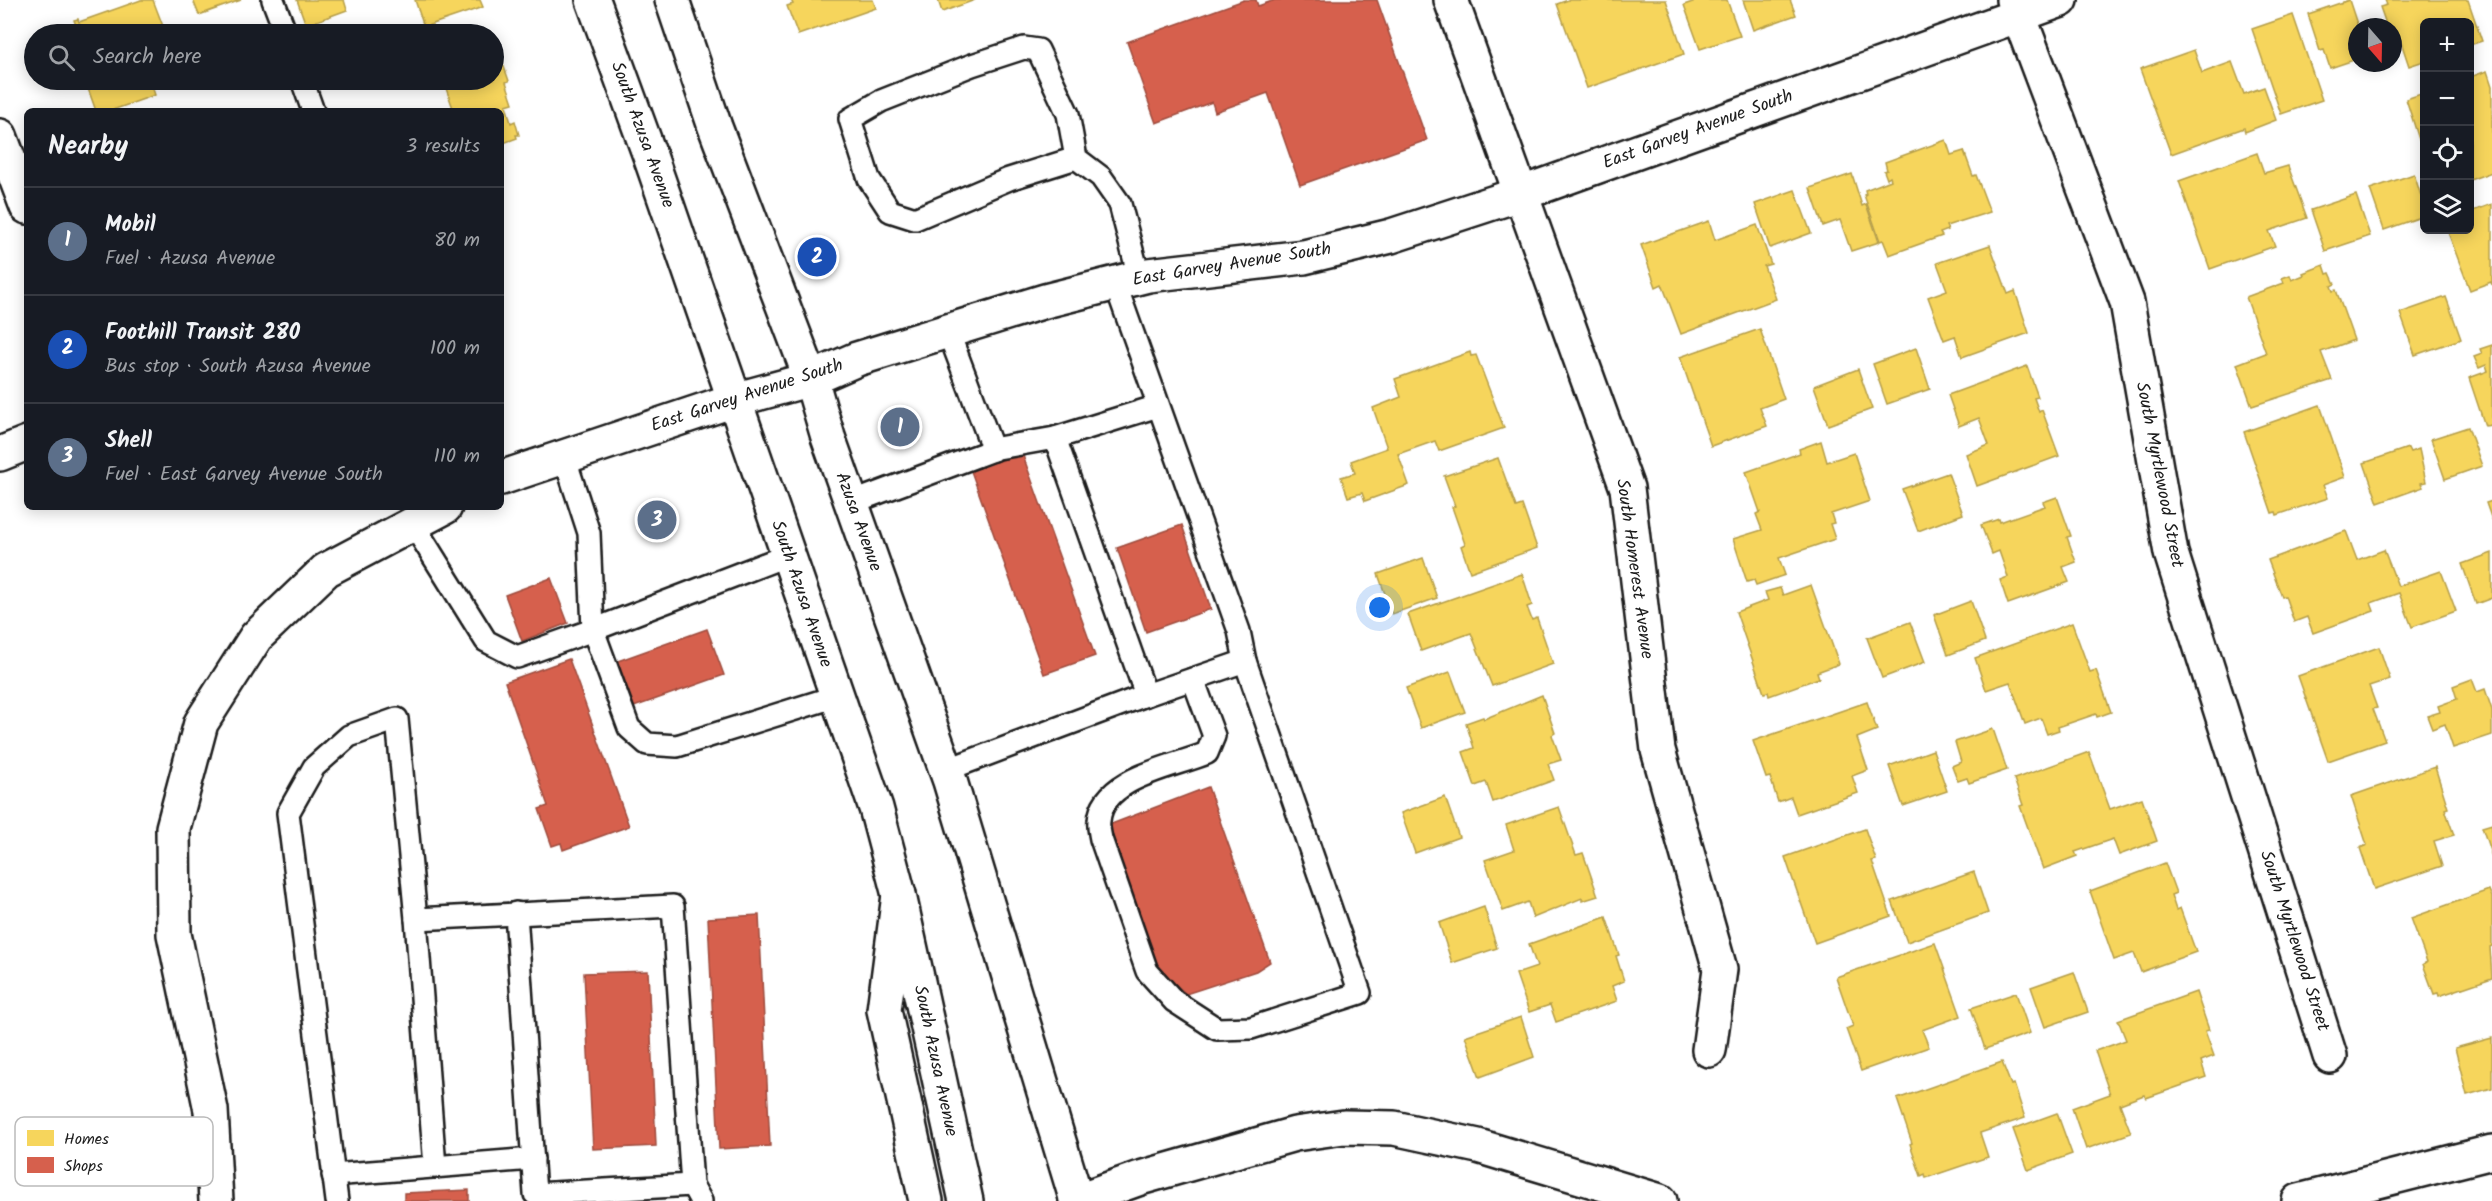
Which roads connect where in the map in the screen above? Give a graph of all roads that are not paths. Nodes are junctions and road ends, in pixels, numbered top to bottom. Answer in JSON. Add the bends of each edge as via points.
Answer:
{"nodes":[{"id":1,"x":273,"y":0,"type":"edge"},
{"id":2,"x":593,"y":0,"type":"edge"},
{"id":3,"x":672,"y":0,"type":"edge"},
{"id":4,"x":1452,"y":0,"type":"edge"},
{"id":5,"x":2061,"y":0,"type":"edge"},
{"id":6,"x":2015,"y":7,"type":"edge"},
{"id":7,"x":282,"y":24,"type":"edge"},
{"id":8,"x":306,"y":90,"type":"edge"},
{"id":9,"x":313,"y":108,"type":"edge"},
{"id":10,"x":0,"y":136,"type":"edge"},
{"id":11,"x":1076,"y":159,"type":"junction"},
{"id":12,"x":1520,"y":195,"type":"junction"},
{"id":13,"x":24,"y":199,"type":"edge"},
{"id":14,"x":1127,"y":280,"type":"junction"},
{"id":15,"x":948,"y":331,"type":"junction"},
{"id":16,"x":811,"y":379,"type":"junction"},
{"id":17,"x":734,"y":399,"type":"junction"},
{"id":18,"x":1158,"y":406,"type":"junction"},
{"id":19,"x":1055,"y":438,"type":"junction"},
{"id":20,"x":993,"y":450,"type":"junction"},
{"id":21,"x":564,"y":456,"type":"junction"},
{"id":22,"x":504,"y":477,"type":"edge"},
{"id":23,"x":851,"y":503,"type":"junction"},
{"id":24,"x":439,"y":510,"type":"edge"},
{"id":25,"x":412,"y":524,"type":"junction"},
{"id":26,"x":788,"y":555,"type":"junction"},
{"id":27,"x":593,"y":630,"type":"junction"},
{"id":28,"x":1245,"y":661,"type":"junction"},
{"id":29,"x":1193,"y":679,"type":"junction"},
{"id":30,"x":1146,"y":694,"type":"junction"},
{"id":31,"x":837,"y":696,"type":"junction"},
{"id":32,"x":946,"y":770,"type":"junction"},
{"id":33,"x":899,"y":895,"type":"junction"},
{"id":34,"x":516,"y":914,"type":"junction"},
{"id":35,"x":416,"y":919,"type":"junction"},
{"id":36,"x":1709,"y":1050,"type":"dead end"},
{"id":37,"x":2330,"y":1056,"type":"dead end"},
{"id":38,"x":211,"y":1117,"type":"edge"},
{"id":39,"x":213,"y":1146,"type":"edge"},
{"id":40,"x":2492,"y":1152,"type":"edge"},
{"id":41,"x":533,"y":1159,"type":"junction"},
{"id":42,"x":435,"y":1167,"type":"junction"},
{"id":43,"x":333,"y":1175,"type":"junction"},
{"id":44,"x":697,"y":1193,"type":"edge"},
{"id":45,"x":216,"y":1201,"type":"edge"},
{"id":46,"x":337,"y":1201,"type":"edge"},
{"id":47,"x":926,"y":1201,"type":"edge"},
{"id":48,"x":966,"y":1201,"type":"edge"},
{"id":49,"x":1077,"y":1201,"type":"edge"},
{"id":50,"x":1660,"y":1201,"type":"edge"},
{"id":51,"x":2299,"y":1201,"type":"edge"}],
"edges":[{"from":1,"to":7,"type":"lane"},
{"from":2,"to":17,"type":"main road","name":"South Azusa Avenue"},
{"from":3,"to":16,"type":"main road","via":[[715,127]]},
{"from":4,"to":12,"type":"main road","name":"South Homerest Avenue"},
{"from":5,"to":6,"type":"main road","name":"East Garvey Avenue South"},
{"from":6,"to":12,"type":"main road","name":"East Garvey Avenue South"},
{"from":6,"to":37,"type":"main road","name":"South Myrtlewood Street","via":[[2127,302],[2171,554]]},
{"from":8,"to":9,"type":"lane"},
{"from":10,"to":13,"type":"main road"},
{"from":11,"to":11,"type":"lane","via":[[1009,179],[915,219],[890,212],[869,178],[850,118],[880,101],[972,65],[1024,48],[1038,50],[1068,114]]},
{"from":11,"to":14,"type":"lane","via":[[1101,177],[1120,204]]},
{"from":12,"to":14,"type":"main road","name":"East Garvey Avenue South","via":[[1391,236],[1304,257]]},
{"from":12,"to":36,"type":"main road","name":"South Homerest Avenue","via":[[1627,488],[1658,750],[1720,969]]},
{"from":14,"to":15,"type":"main road","name":"East Garvey Avenue South","via":[[1045,300]]},
{"from":14,"to":18,"type":"lane"},
{"from":15,"to":16,"type":"main road","name":"East Garvey Avenue South","via":[[857,359]]},
{"from":15,"to":20,"type":"lane"},
{"from":16,"to":17,"type":"main road","name":"East Garvey Avenue South"},
{"from":16,"to":23,"type":"main road","name":"Azusa Avenue"},
{"from":17,"to":21,"type":"main road","name":"East Garvey Avenue South"},
{"from":17,"to":26,"type":"main road","name":"South Azusa Avenue"},
{"from":18,"to":19,"type":"lane"},
{"from":18,"to":28,"type":"lane","via":[[1239,631]]},
{"from":19,"to":20,"type":"lane"},
{"from":19,"to":30,"type":"lane"},
{"from":20,"to":23,"type":"lane"},
{"from":21,"to":22,"type":"main road","name":"East Garvey Avenue South"},
{"from":21,"to":27,"type":"lane","via":[[589,533]]},
{"from":23,"to":32,"type":"main road","name":"Azusa Avenue"},
{"from":24,"to":25,"type":"main road"},
{"from":25,"to":27,"type":"lane","via":[[486,641],[517,657]]},
{"from":25,"to":38,"type":"main road","via":[[326,570],[256,637],[201,723],[173,828],[174,934]]},
{"from":26,"to":27,"type":"lane"},
{"from":26,"to":31,"type":"main road","name":"South Azusa Avenue"},
{"from":27,"to":31,"type":"lane","via":[[629,728],[647,744],[678,746]]},
{"from":28,"to":29,"type":"lane"},
{"from":28,"to":29,"type":"lane","via":[[1360,993],[1251,1028],[1216,1029],[1174,1001],[1147,971],[1101,839],[1099,820],[1103,805],[1125,783],[1207,753],[1214,736]]},
{"from":29,"to":30,"type":"lane"},
{"from":30,"to":32,"type":"lane"},
{"from":31,"to":33,"type":"main road","name":"South Azusa Avenue","via":[[876,808]]},
{"from":32,"to":49,"type":"main road","name":"Azusa Avenue"},
{"from":33,"to":47,"type":"main road","via":[[884,1010]]},
{"from":33,"to":48,"type":"main road","name":"South Azusa Avenue"},
{"from":34,"to":35,"type":"lane"},
{"from":34,"to":41,"type":"lane"},
{"from":34,"to":44,"type":"lane","via":[[673,906]]},
{"from":35,"to":42,"type":"lane"},
{"from":35,"to":43,"type":"lane","via":[[397,719],[349,736],[314,767],[288,813]]},
{"from":39,"to":45,"type":"main road"},
{"from":40,"to":51,"type":"main road"},
{"from":41,"to":42,"type":"lane"},
{"from":41,"to":44,"type":"lane","via":[[535,1194]]},
{"from":42,"to":43,"type":"lane"},
{"from":43,"to":46,"type":"lane"},
{"from":49,"to":50,"type":"main road","via":[[1140,1178],[1295,1134],[1344,1127],[1394,1128],[1478,1146]]}]}
